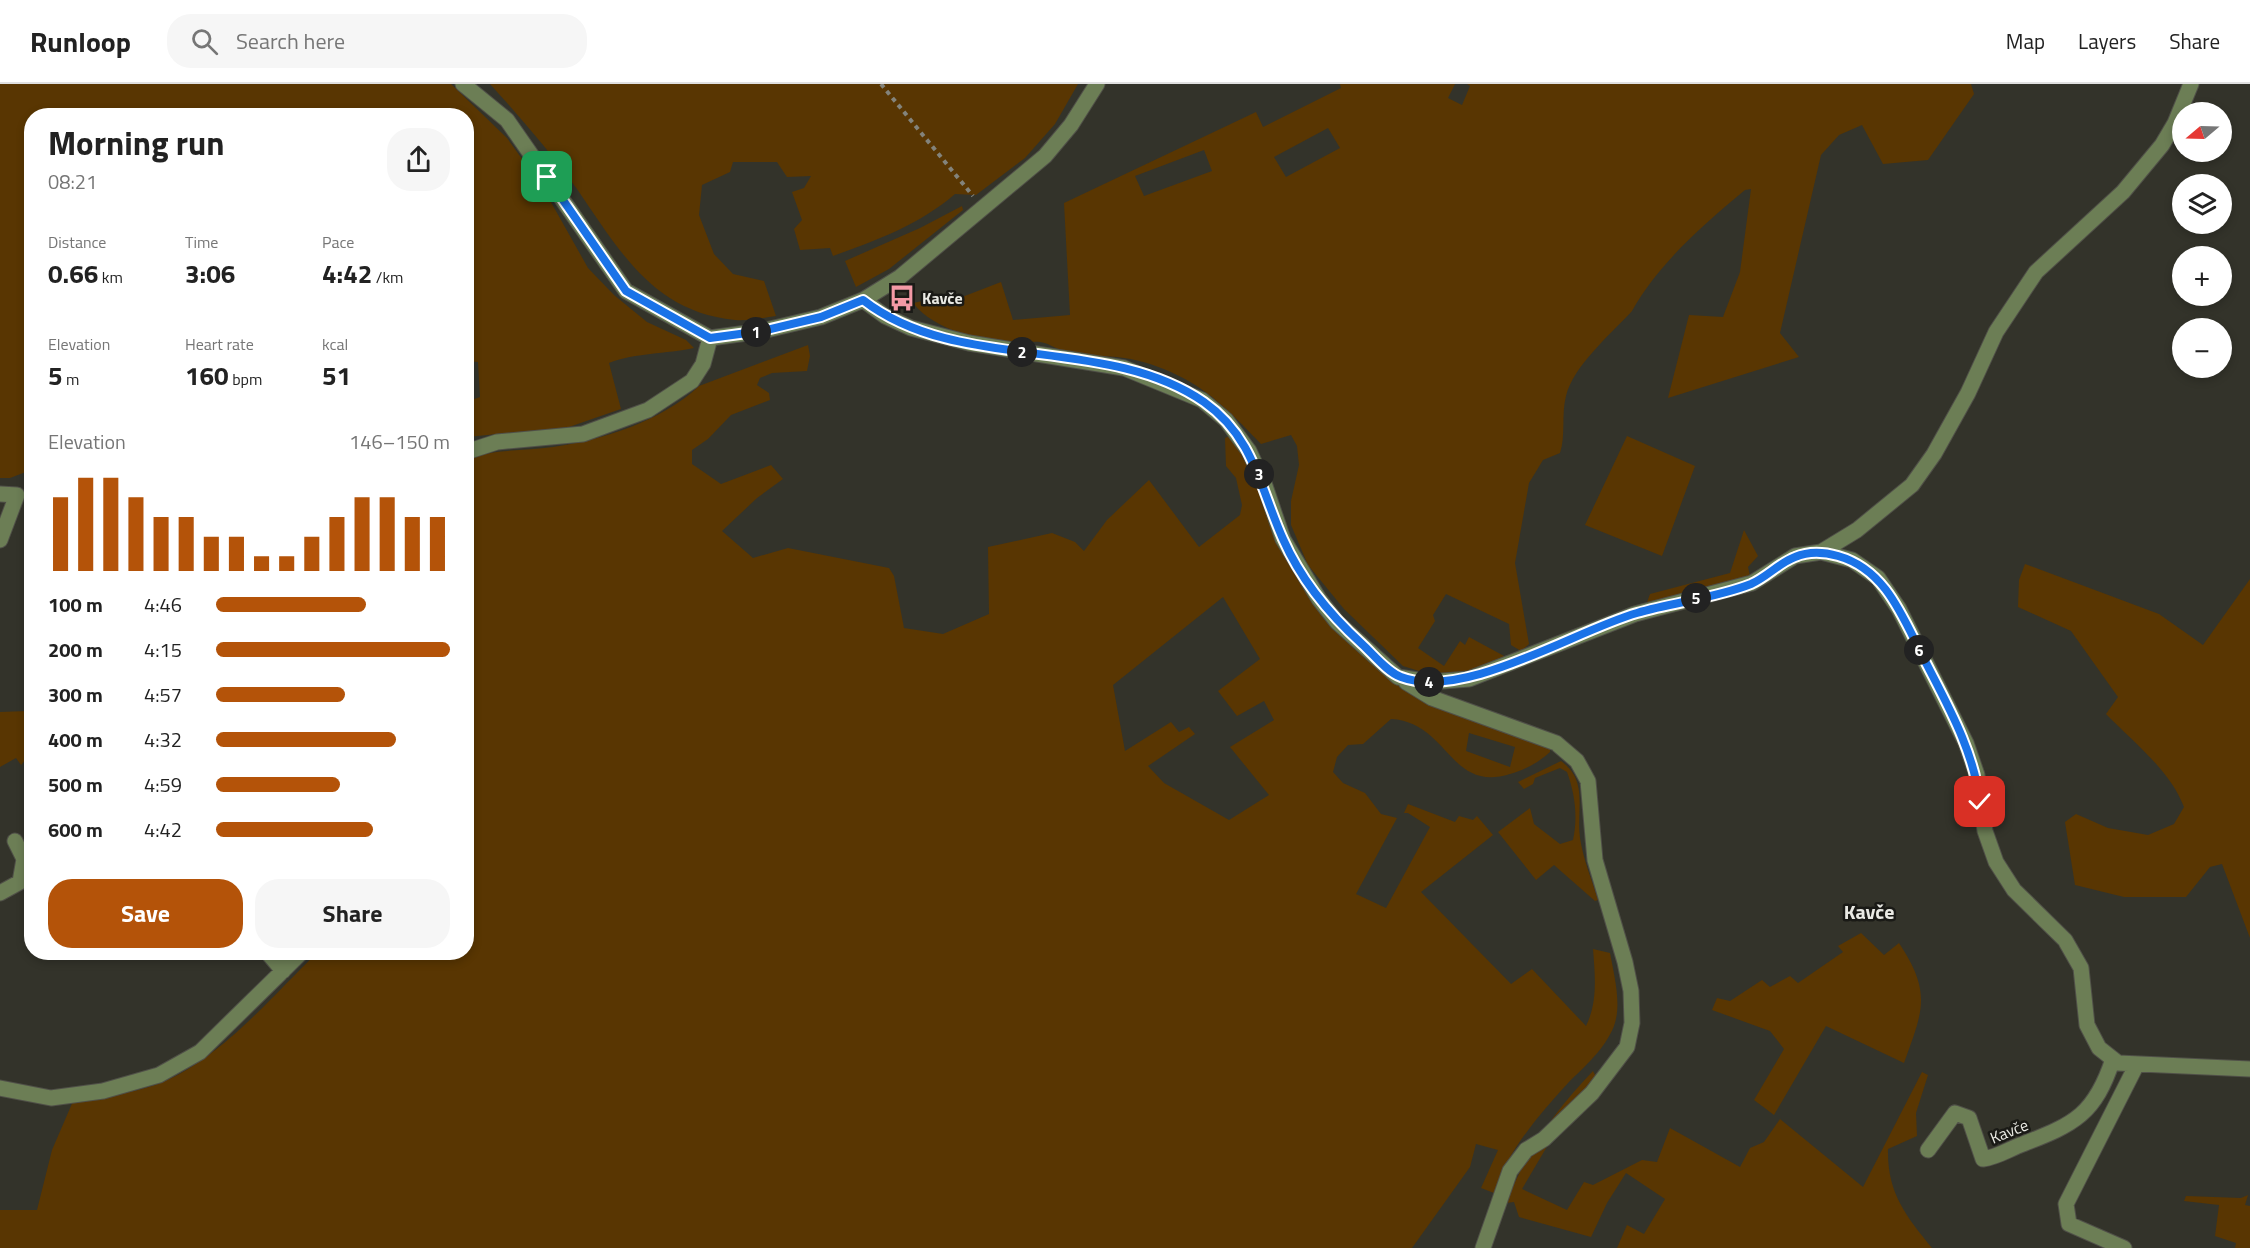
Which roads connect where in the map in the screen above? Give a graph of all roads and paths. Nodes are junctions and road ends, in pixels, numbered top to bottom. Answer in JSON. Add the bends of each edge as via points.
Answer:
{"nodes":[{"id":1,"x":463,"y":84,"type":"edge"},
{"id":2,"x":880,"y":84,"type":"edge"},
{"id":3,"x":1097,"y":84,"type":"edge"},
{"id":4,"x":2191,"y":84,"type":"edge"},
{"id":5,"x":983,"y":208,"type":"junction"},
{"id":6,"x":863,"y":300,"type":"junction"},
{"id":7,"x":710,"y":338,"type":"junction"},
{"id":8,"x":474,"y":449,"type":"edge"},
{"id":9,"x":0,"y":494,"type":"edge"},
{"id":10,"x":0,"y":540,"type":"edge"},
{"id":11,"x":1821,"y":552,"type":"junction"},
{"id":12,"x":1398,"y":677,"type":"junction"},
{"id":13,"x":15,"y":841,"type":"dead end"},
{"id":14,"x":0,"y":893,"type":"edge"},
{"id":15,"x":274,"y":960,"type":"edge"},
{"id":16,"x":294,"y":960,"type":"edge"},
{"id":17,"x":284,"y":971,"type":"junction"},
{"id":18,"x":2113,"y":1059,"type":"junction"},
{"id":19,"x":2137,"y":1064,"type":"junction"},
{"id":20,"x":2250,"y":1069,"type":"edge"},
{"id":21,"x":0,"y":1088,"type":"edge"},
{"id":22,"x":1928,"y":1150,"type":"dead end"},
{"id":23,"x":1483,"y":1248,"type":"edge"},
{"id":24,"x":2124,"y":1248,"type":"edge"}],
"edges":[{"from":1,"to":7,"type":"street","via":[[507,120],[626,291]]},
{"from":2,"to":5,"type":"path"},
{"from":3,"to":5,"type":"street","via":[[1045,156]]},
{"from":4,"to":11,"type":"street","via":[[2162,146],[2123,192],[2036,272],[2024,288],[1996,332],[1934,454],[1912,485],[1857,530]]},
{"from":5,"to":6,"type":"street","via":[[900,278]]},
{"from":6,"to":7,"type":"street","via":[[821,317]]},
{"from":6,"to":12,"type":"street","via":[[911,328],[969,343],[1124,368],[1202,400],[1226,420],[1249,451],[1283,539],[1319,599],[1338,622]]},
{"from":7,"to":8,"type":"street","via":[[703,364],[692,381],[648,410],[583,434],[497,442]]},
{"from":9,"to":10,"type":"street","via":[[17,495]]},
{"from":11,"to":12,"type":"street","via":[[1796,556],[1752,583],[1635,614],[1469,679],[1430,682]]},
{"from":11,"to":18,"type":"street","via":[[1852,560],[1878,578],[1899,609],[1966,743],[1977,775],[1985,831],[1996,862],[2013,890],[2065,940],[2080,969],[2087,1025],[2099,1048]]},
{"from":12,"to":23,"type":"street","via":[[1432,698],[1556,744],[1577,761],[1588,781],[1595,860],[1630,991],[1632,1023],[1627,1047],[1592,1093],[1544,1139],[1526,1150],[1510,1171]]},
{"from":13,"to":14,"type":"street","via":[[24,859],[20,882]]},
{"from":15,"to":17,"type":"street"},
{"from":16,"to":17,"type":"street"},
{"from":17,"to":21,"type":"street","via":[[200,1052],[159,1075],[103,1091],[51,1098]]},
{"from":18,"to":19,"type":"street"},
{"from":18,"to":22,"type":"street","name":"Kavče","via":[[2103,1088],[2080,1118],[2051,1134],[1983,1159],[1970,1118],[1955,1113]]},
{"from":19,"to":20,"type":"street"},
{"from":19,"to":24,"type":"street","via":[[2066,1204],[2069,1224]]}]}
